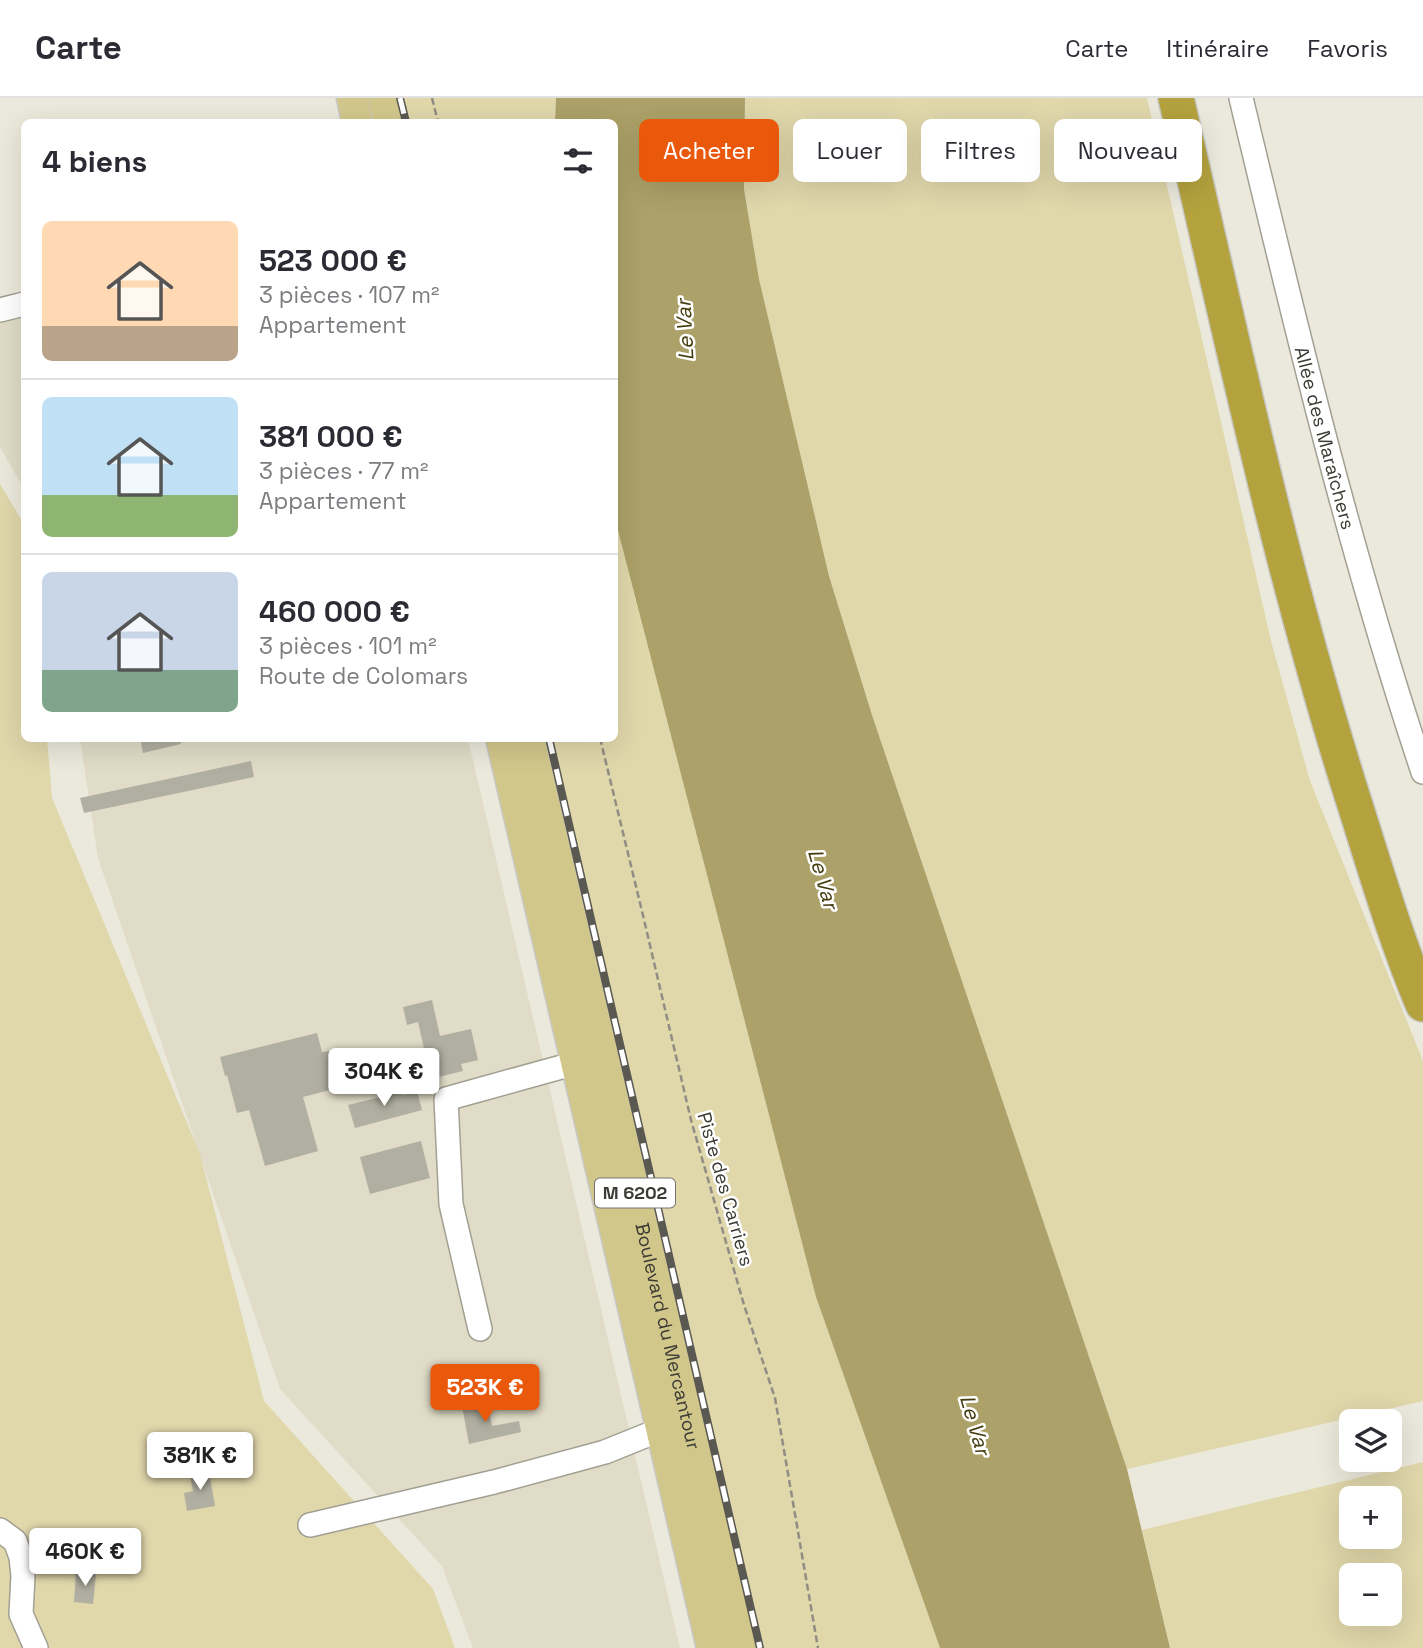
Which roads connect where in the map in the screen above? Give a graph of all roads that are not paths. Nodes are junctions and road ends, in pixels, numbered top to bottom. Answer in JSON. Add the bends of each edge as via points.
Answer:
{"nodes":[{"id":1,"x":352,"y":98,"type":"edge"},
{"id":2,"x":383,"y":98,"type":"edge"},
{"id":3,"x":1176,"y":98,"type":"edge"},
{"id":4,"x":1200,"y":98,"type":"edge"},
{"id":5,"x":1241,"y":98,"type":"edge"},
{"id":6,"x":357,"y":119,"type":"edge"},
{"id":7,"x":388,"y":119,"type":"edge"},
{"id":8,"x":21,"y":305,"type":"edge"},
{"id":9,"x":0,"y":310,"type":"edge"},
{"id":10,"x":502,"y":742,"type":"edge"},
{"id":11,"x":530,"y":742,"type":"edge"},
{"id":12,"x":1423,"y":772,"type":"edge"},
{"id":13,"x":1423,"y":933,"type":"edge"},
{"id":14,"x":1423,"y":1004,"type":"edge"},
{"id":15,"x":576,"y":1063,"type":"junction"},
{"id":16,"x":480,"y":1329,"type":"dead end"},
{"id":17,"x":662,"y":1429,"type":"junction"},
{"id":18,"x":310,"y":1525,"type":"dead end"},
{"id":19,"x":0,"y":1530,"type":"edge"},
{"id":20,"x":36,"y":1648,"type":"edge"},
{"id":21,"x":712,"y":1648,"type":"edge"},
{"id":22,"x":741,"y":1648,"type":"edge"}],
"edges":[{"from":1,"to":6,"type":"main road"},
{"from":2,"to":7,"type":"main road"},
{"from":3,"to":14,"type":"highway","via":[[1297,611],[1368,848]]},
{"from":4,"to":13,"type":"highway","via":[[1326,628]]},
{"from":5,"to":12,"type":"street","name":"Allée des Maraîchers","via":[[1317,412]]},
{"from":8,"to":9,"type":"street"},
{"from":10,"to":15,"type":"main road","name":"Boulevard du Mercantour","number":"M 6202"},
{"from":11,"to":22,"type":"main road","name":"Boulevard du Mercantour","number":"M 6202"},
{"from":15,"to":16,"type":"street","via":[[446,1099],[451,1205]]},
{"from":15,"to":17,"type":"main road","name":"Boulevard du Mercantour","number":"M 6202"},
{"from":17,"to":18,"type":"street","via":[[605,1452]]},
{"from":17,"to":21,"type":"main road","name":"Boulevard du Mercantour","number":"M 6202"},
{"from":19,"to":20,"type":"street","via":[[15,1541],[21,1557],[21,1614]]}]}
